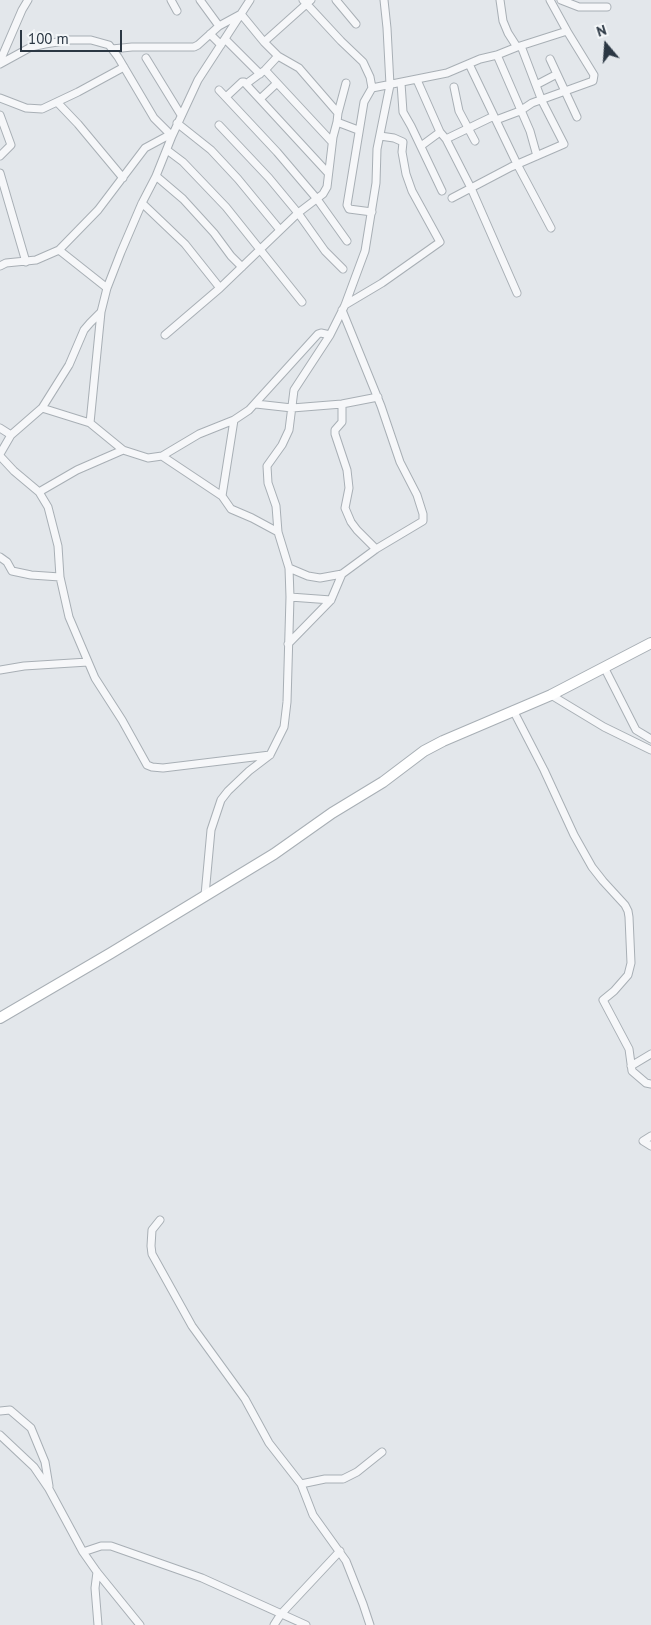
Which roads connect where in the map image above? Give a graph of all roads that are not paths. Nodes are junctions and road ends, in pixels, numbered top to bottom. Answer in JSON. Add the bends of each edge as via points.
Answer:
{"nodes":[{"id":1,"x":28,"y":0,"type":"edge"},
{"id":2,"x":171,"y":0,"type":"edge"},
{"id":3,"x":200,"y":0,"type":"edge"},
{"id":4,"x":250,"y":0,"type":"edge"},
{"id":5,"x":336,"y":0,"type":"edge"},
{"id":6,"x":384,"y":0,"type":"edge"},
{"id":7,"x":500,"y":0,"type":"edge"},
{"id":8,"x":550,"y":0,"type":"edge"},
{"id":9,"x":561,"y":0,"type":"edge"},
{"id":10,"x":307,"y":1,"type":"edge"},
{"id":11,"x":607,"y":7,"type":"dead end"},
{"id":12,"x":177,"y":11,"type":"dead end"},
{"id":13,"x":241,"y":14,"type":"junction"},
{"id":14,"x":356,"y":24,"type":"dead end"},
{"id":15,"x":219,"y":26,"type":"junction"},
{"id":16,"x":568,"y":31,"type":"junction"},
{"id":17,"x":210,"y":34,"type":"junction"},
{"id":18,"x":222,"y":42,"type":"junction"},
{"id":19,"x":264,"y":42,"type":"junction"},
{"id":20,"x":519,"y":47,"type":"junction"},
{"id":21,"x":112,"y":49,"type":"junction"},
{"id":22,"x":497,"y":55,"type":"junction"},
{"id":23,"x":278,"y":56,"type":"junction"},
{"id":24,"x":146,"y":58,"type":"dead end"},
{"id":25,"x":550,"y":59,"type":"dead end"},
{"id":26,"x":0,"y":62,"type":"edge"},
{"id":27,"x":469,"y":64,"type":"junction"},
{"id":28,"x":124,"y":67,"type":"junction"},
{"id":29,"x":262,"y":72,"type":"junction"},
{"id":30,"x":557,"y":74,"type":"junction"},
{"id":31,"x":417,"y":80,"type":"junction"},
{"id":32,"x":346,"y":83,"type":"dead end"},
{"id":33,"x":401,"y":83,"type":"junction"},
{"id":34,"x":246,"y":84,"type":"junction"},
{"id":35,"x":277,"y":84,"type":"junction"},
{"id":36,"x":390,"y":85,"type":"junction"},
{"id":37,"x":536,"y":85,"type":"junction"},
{"id":38,"x":454,"y":87,"type":"dead end"},
{"id":39,"x":372,"y":88,"type":"junction"},
{"id":40,"x":219,"y":90,"type":"dead end"},
{"id":41,"x":566,"y":92,"type":"junction"},
{"id":42,"x":226,"y":97,"type":"junction"},
{"id":43,"x":0,"y":98,"type":"edge"},
{"id":44,"x":260,"y":99,"type":"junction"},
{"id":45,"x":542,"y":101,"type":"junction"},
{"id":46,"x":57,"y":102,"type":"junction"},
{"id":47,"x":520,"y":111,"type":"junction"},
{"id":48,"x":338,"y":113,"type":"junction"},
{"id":49,"x":0,"y":115,"type":"edge"},
{"id":50,"x":181,"y":115,"type":"junction"},
{"id":51,"x":578,"y":117,"type":"dead end"},
{"id":52,"x":495,"y":118,"type":"junction"},
{"id":53,"x":337,"y":122,"type":"junction"},
{"id":54,"x":177,"y":123,"type":"junction"},
{"id":55,"x":219,"y":125,"type":"dead end"},
{"id":56,"x":468,"y":128,"type":"junction"},
{"id":57,"x":358,"y":130,"type":"junction"},
{"id":58,"x":440,"y":132,"type":"junction"},
{"id":59,"x":171,"y":135,"type":"junction"},
{"id":60,"x":380,"y":136,"type":"junction"},
{"id":61,"x":446,"y":139,"type":"junction"},
{"id":62,"x":475,"y":141,"type":"dead end"},
{"id":63,"x":332,"y":142,"type":"junction"},
{"id":64,"x":421,"y":146,"type":"junction"},
{"id":65,"x":167,"y":150,"type":"junction"},
{"id":66,"x":0,"y":156,"type":"edge"},
{"id":67,"x":537,"y":156,"type":"junction"},
{"id":68,"x":517,"y":164,"type":"junction"},
{"id":69,"x":0,"y":173,"type":"edge"},
{"id":70,"x":328,"y":173,"type":"junction"},
{"id":71,"x":156,"y":176,"type":"junction"},
{"id":72,"x":122,"y":178,"type":"junction"},
{"id":73,"x":471,"y":188,"type":"junction"},
{"id":74,"x":442,"y":191,"type":"dead end"},
{"id":75,"x":452,"y":198,"type":"dead end"},
{"id":76,"x":317,"y":199,"type":"junction"},
{"id":77,"x":142,"y":203,"type":"junction"},
{"id":78,"x":372,"y":212,"type":"junction"},
{"id":79,"x":298,"y":213,"type":"junction"},
{"id":80,"x":551,"y":228,"type":"dead end"},
{"id":81,"x":280,"y":230,"type":"junction"},
{"id":82,"x":347,"y":242,"type":"dead end"},
{"id":83,"x":261,"y":249,"type":"junction"},
{"id":84,"x":59,"y":250,"type":"junction"},
{"id":85,"x":26,"y":262,"type":"junction"},
{"id":86,"x":0,"y":266,"type":"edge"},
{"id":87,"x":242,"y":267,"type":"junction"},
{"id":88,"x":343,"y":269,"type":"dead end"},
{"id":89,"x":107,"y":288,"type":"junction"},
{"id":90,"x":220,"y":288,"type":"junction"},
{"id":91,"x":517,"y":294,"type":"dead end"},
{"id":92,"x":302,"y":302,"type":"dead end"},
{"id":93,"x":344,"y":308,"type":"junction"},
{"id":94,"x":101,"y":312,"type":"junction"},
{"id":95,"x":165,"y":335,"type":"dead end"},
{"id":96,"x":330,"y":335,"type":"junction"},
{"id":97,"x":378,"y":397,"type":"junction"},
{"id":98,"x":256,"y":404,"type":"junction"},
{"id":99,"x":342,"y":404,"type":"junction"},
{"id":100,"x":42,"y":408,"type":"junction"},
{"id":101,"x":292,"y":408,"type":"junction"},
{"id":102,"x":234,"y":420,"type":"junction"},
{"id":103,"x":90,"y":423,"type":"junction"},
{"id":104,"x":0,"y":428,"type":"edge"},
{"id":105,"x":11,"y":436,"type":"junction"},
{"id":106,"x":123,"y":450,"type":"junction"},
{"id":107,"x":0,"y":455,"type":"edge"},
{"id":108,"x":162,"y":456,"type":"junction"},
{"id":109,"x":39,"y":492,"type":"junction"},
{"id":110,"x":222,"y":496,"type":"junction"},
{"id":111,"x":278,"y":532,"type":"junction"},
{"id":112,"x":376,"y":549,"type":"junction"},
{"id":113,"x":0,"y":557,"type":"edge"},
{"id":114,"x":289,"y":568,"type":"junction"},
{"id":115,"x":342,"y":574,"type":"junction"},
{"id":116,"x":60,"y":577,"type":"junction"},
{"id":117,"x":290,"y":597,"type":"junction"},
{"id":118,"x":332,"y":600,"type":"junction"},
{"id":119,"x":651,"y":643,"type":"edge"},
{"id":120,"x":288,"y":644,"type":"junction"},
{"id":121,"x":88,"y":662,"type":"junction"},
{"id":122,"x":604,"y":667,"type":"junction"},
{"id":123,"x":0,"y":670,"type":"edge"},
{"id":124,"x":551,"y":695,"type":"junction"},
{"id":125,"x":513,"y":710,"type":"junction"},
{"id":126,"x":651,"y":739,"type":"edge"},
{"id":127,"x":651,"y":750,"type":"edge"},
{"id":128,"x":270,"y":755,"type":"junction"},
{"id":129,"x":205,"y":895,"type":"junction"},
{"id":130,"x":0,"y":1018,"type":"edge"},
{"id":131,"x":651,"y":1054,"type":"edge"},
{"id":132,"x":631,"y":1066,"type":"junction"},
{"id":133,"x":651,"y":1084,"type":"edge"},
{"id":134,"x":651,"y":1136,"type":"edge"},
{"id":135,"x":651,"y":1146,"type":"edge"},
{"id":136,"x":160,"y":1220,"type":"dead end"},
{"id":137,"x":0,"y":1410,"type":"edge"},
{"id":138,"x":0,"y":1435,"type":"edge"},
{"id":139,"x":382,"y":1452,"type":"dead end"},
{"id":140,"x":301,"y":1484,"type":"junction"},
{"id":141,"x":49,"y":1489,"type":"junction"},
{"id":142,"x":340,"y":1551,"type":"junction"},
{"id":143,"x":83,"y":1552,"type":"junction"},
{"id":144,"x":97,"y":1572,"type":"junction"},
{"id":145,"x":281,"y":1614,"type":"junction"},
{"id":146,"x":98,"y":1625,"type":"edge"},
{"id":147,"x":140,"y":1625,"type":"edge"},
{"id":148,"x":274,"y":1625,"type":"edge"},
{"id":149,"x":306,"y":1625,"type":"edge"},
{"id":150,"x":370,"y":1625,"type":"edge"}],
"edges":[{"from":1,"to":26,"type":"street"},
{"from":2,"to":12,"type":"street"},
{"from":3,"to":15,"type":"street"},
{"from":4,"to":13,"type":"street"},
{"from":5,"to":14,"type":"street"},
{"from":6,"to":36,"type":"street"},
{"from":7,"to":20,"type":"street","via":[[508,34]]},
{"from":8,"to":16,"type":"street"},
{"from":9,"to":11,"type":"street","via":[[579,7]]},
{"from":10,"to":19,"type":"street"},
{"from":10,"to":39,"type":"street","via":[[363,62]]},
{"from":13,"to":15,"type":"street"},
{"from":13,"to":18,"type":"street"},
{"from":13,"to":19,"type":"street"},
{"from":15,"to":17,"type":"street"},
{"from":16,"to":20,"type":"street"},
{"from":16,"to":41,"type":"street","via":[[594,78]]},
{"from":17,"to":18,"type":"street"},
{"from":17,"to":21,"type":"street","via":[[189,48]]},
{"from":18,"to":29,"type":"street"},
{"from":18,"to":50,"type":"street"},
{"from":19,"to":23,"type":"street"},
{"from":20,"to":22,"type":"street"},
{"from":20,"to":37,"type":"street"},
{"from":21,"to":26,"type":"street","via":[[91,40],[70,40],[31,47]]},
{"from":21,"to":28,"type":"street"},
{"from":22,"to":27,"type":"street"},
{"from":22,"to":47,"type":"street"},
{"from":23,"to":29,"type":"street"},
{"from":23,"to":48,"type":"street","via":[[299,68]]},
{"from":24,"to":50,"type":"street"},
{"from":25,"to":30,"type":"street"},
{"from":27,"to":31,"type":"street"},
{"from":27,"to":52,"type":"street"},
{"from":28,"to":46,"type":"street"},
{"from":28,"to":59,"type":"street","via":[[154,118]]},
{"from":29,"to":34,"type":"street"},
{"from":29,"to":35,"type":"street"},
{"from":30,"to":37,"type":"street"},
{"from":30,"to":41,"type":"street"},
{"from":31,"to":33,"type":"street"},
{"from":31,"to":58,"type":"street"},
{"from":32,"to":48,"type":"street"},
{"from":33,"to":36,"type":"street"},
{"from":33,"to":64,"type":"street","via":[[403,112]]},
{"from":34,"to":42,"type":"street","via":[[242,82]]},
{"from":34,"to":44,"type":"street"},
{"from":35,"to":44,"type":"street"},
{"from":35,"to":63,"type":"street"},
{"from":36,"to":39,"type":"street"},
{"from":36,"to":60,"type":"street"},
{"from":37,"to":45,"type":"street"},
{"from":38,"to":56,"type":"street","via":[[459,111]]},
{"from":39,"to":57,"type":"street","via":[[364,102]]},
{"from":40,"to":42,"type":"street"},
{"from":41,"to":45,"type":"street"},
{"from":41,"to":51,"type":"street"},
{"from":42,"to":76,"type":"street"},
{"from":43,"to":46,"type":"street","via":[[36,110]]},
{"from":44,"to":70,"type":"street"},
{"from":45,"to":47,"type":"street"},
{"from":45,"to":67,"type":"street","via":[[564,144]]},
{"from":46,"to":72,"type":"street"},
{"from":47,"to":52,"type":"street"},
{"from":47,"to":67,"type":"street"},
{"from":48,"to":53,"type":"street"},
{"from":49,"to":66,"type":"street","via":[[11,145]]},
{"from":50,"to":54,"type":"street"},
{"from":52,"to":56,"type":"street"},
{"from":52,"to":68,"type":"street"},
{"from":53,"to":57,"type":"street"},
{"from":53,"to":63,"type":"street"},
{"from":54,"to":59,"type":"street"},
{"from":54,"to":81,"type":"street","via":[[238,179]]},
{"from":55,"to":79,"type":"street"},
{"from":56,"to":61,"type":"street"},
{"from":56,"to":62,"type":"street"},
{"from":57,"to":78,"type":"street","via":[[347,205],[349,209]]},
{"from":58,"to":61,"type":"street"},
{"from":58,"to":64,"type":"street"},
{"from":59,"to":65,"type":"street"},
{"from":59,"to":72,"type":"street","via":[[145,148]]},
{"from":60,"to":78,"type":"street"},
{"from":60,"to":93,"type":"street","via":[[403,142],[406,174],[412,191],[440,242]]},
{"from":61,"to":73,"type":"street"},
{"from":63,"to":70,"type":"street"},
{"from":64,"to":74,"type":"street"},
{"from":65,"to":71,"type":"street"},
{"from":65,"to":83,"type":"street","via":[[202,180]]},
{"from":67,"to":68,"type":"street"},
{"from":68,"to":73,"type":"street"},
{"from":68,"to":80,"type":"street"},
{"from":69,"to":85,"type":"street"},
{"from":70,"to":76,"type":"street","via":[[326,187]]},
{"from":71,"to":77,"type":"street"},
{"from":71,"to":87,"type":"street","via":[[183,199]]},
{"from":72,"to":84,"type":"street","via":[[98,210]]},
{"from":73,"to":75,"type":"street"},
{"from":73,"to":91,"type":"street"},
{"from":76,"to":79,"type":"street"},
{"from":76,"to":82,"type":"street"},
{"from":77,"to":89,"type":"street"},
{"from":77,"to":90,"type":"street","via":[[185,244]]},
{"from":78,"to":93,"type":"street","via":[[362,262]]},
{"from":79,"to":81,"type":"street"},
{"from":79,"to":88,"type":"street","via":[[325,251]]},
{"from":81,"to":83,"type":"street"},
{"from":83,"to":87,"type":"street"},
{"from":83,"to":92,"type":"street"},
{"from":84,"to":85,"type":"street"},
{"from":84,"to":89,"type":"street"},
{"from":85,"to":86,"type":"street"},
{"from":87,"to":90,"type":"street"},
{"from":89,"to":94,"type":"street"},
{"from":90,"to":95,"type":"street"},
{"from":93,"to":96,"type":"street"},
{"from":93,"to":97,"type":"street"},
{"from":94,"to":100,"type":"street","via":[[84,330],[69,365]]},
{"from":94,"to":103,"type":"street"},
{"from":96,"to":98,"type":"street","via":[[318,334]]},
{"from":96,"to":101,"type":"street","via":[[294,390]]},
{"from":97,"to":99,"type":"street"},
{"from":97,"to":112,"type":"street","via":[[400,462],[414,485],[423,514],[422,521]]},
{"from":98,"to":101,"type":"street"},
{"from":98,"to":102,"type":"street"},
{"from":99,"to":101,"type":"street"},
{"from":99,"to":112,"type":"street","via":[[342,422],[335,434],[348,479],[345,508],[357,530]]},
{"from":100,"to":103,"type":"street"},
{"from":100,"to":105,"type":"street"},
{"from":101,"to":111,"type":"street","via":[[289,430],[266,469],[276,506]]},
{"from":102,"to":108,"type":"street","via":[[199,434]]},
{"from":102,"to":110,"type":"street"},
{"from":103,"to":106,"type":"street"},
{"from":104,"to":105,"type":"street"},
{"from":105,"to":107,"type":"street"},
{"from":106,"to":108,"type":"street","via":[[148,458]]},
{"from":106,"to":109,"type":"street"},
{"from":107,"to":109,"type":"street"},
{"from":108,"to":110,"type":"street"},
{"from":109,"to":116,"type":"street","via":[[48,507],[55,533]]},
{"from":110,"to":111,"type":"street","via":[[231,509]]},
{"from":111,"to":114,"type":"street"},
{"from":112,"to":115,"type":"street"},
{"from":113,"to":116,"type":"street","via":[[12,570]]},
{"from":114,"to":115,"type":"street","via":[[320,578]]},
{"from":114,"to":117,"type":"street"},
{"from":115,"to":118,"type":"street"},
{"from":116,"to":121,"type":"street","via":[[70,617]]},
{"from":117,"to":118,"type":"street"},
{"from":117,"to":120,"type":"street"},
{"from":118,"to":120,"type":"street"},
{"from":119,"to":122,"type":"street"},
{"from":120,"to":128,"type":"street","via":[[284,727]]},
{"from":121,"to":123,"type":"street"},
{"from":121,"to":128,"type":"street","via":[[150,766],[163,768]]},
{"from":122,"to":124,"type":"street"},
{"from":122,"to":126,"type":"street","via":[[636,730]]},
{"from":124,"to":125,"type":"street"},
{"from":124,"to":127,"type":"street"},
{"from":125,"to":129,"type":"street","via":[[442,741],[274,854]]},
{"from":125,"to":132,"type":"street","via":[[578,843],[602,881],[628,911],[631,963],[628,975],[604,1000],[629,1049]]},
{"from":128,"to":129,"type":"street","via":[[221,800],[211,830]]},
{"from":129,"to":130,"type":"street"},
{"from":131,"to":132,"type":"street"},
{"from":132,"to":133,"type":"street","via":[[632,1071]]},
{"from":134,"to":135,"type":"street","via":[[643,1142]]},
{"from":136,"to":140,"type":"street","via":[[152,1230],[152,1254],[192,1326],[245,1399],[269,1443]]},
{"from":137,"to":141,"type":"street","via":[[10,1410],[31,1428],[45,1462]]},
{"from":138,"to":141,"type":"street","via":[[34,1467]]},
{"from":139,"to":140,"type":"street","via":[[357,1472],[343,1478]]},
{"from":140,"to":142,"type":"street","via":[[313,1515]]},
{"from":141,"to":143,"type":"street"},
{"from":142,"to":145,"type":"street"},
{"from":142,"to":150,"type":"street"},
{"from":143,"to":144,"type":"street"},
{"from":143,"to":145,"type":"street","via":[[111,1546],[202,1578]]},
{"from":144,"to":146,"type":"street"},
{"from":144,"to":147,"type":"street"},
{"from":145,"to":148,"type":"street"},
{"from":145,"to":149,"type":"street"}]}
